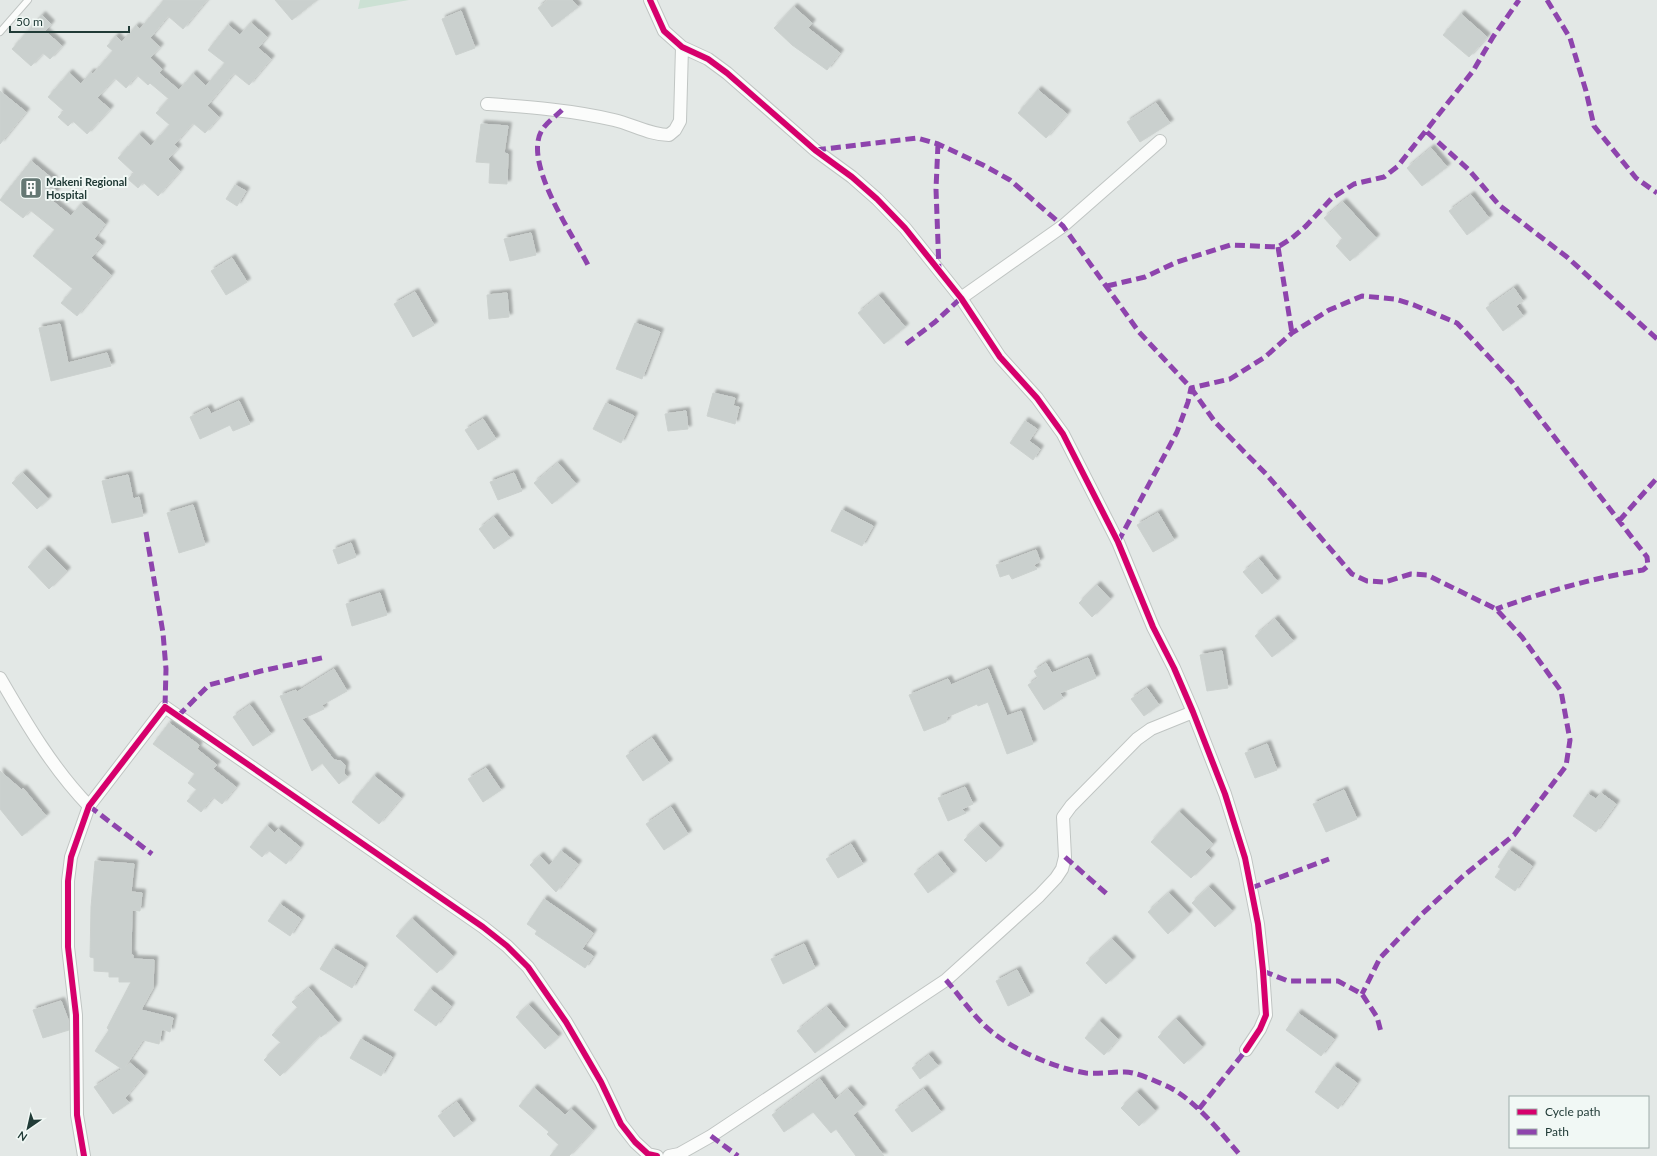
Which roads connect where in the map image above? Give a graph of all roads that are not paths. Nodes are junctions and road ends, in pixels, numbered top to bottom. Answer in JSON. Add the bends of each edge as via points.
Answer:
{"nodes":[{"id":1,"x":28,"y":0,"type":"edge"},
{"id":2,"x":650,"y":0,"type":"edge"},
{"id":3,"x":0,"y":32,"type":"edge"},
{"id":4,"x":682,"y":47,"type":"junction"},
{"id":5,"x":487,"y":104,"type":"dead end"},
{"id":6,"x":1160,"y":141,"type":"dead end"},
{"id":7,"x":961,"y":298,"type":"junction"},
{"id":8,"x":0,"y":678,"type":"edge"},
{"id":9,"x":1192,"y":712,"type":"junction"},
{"id":10,"x":89,"y":806,"type":"junction"},
{"id":11,"x":1246,"y":1050,"type":"dead end"},
{"id":12,"x":84,"y":1156,"type":"edge"},
{"id":13,"x":657,"y":1156,"type":"edge"},
{"id":14,"x":669,"y":1156,"type":"edge"}],
"edges":[{"from":1,"to":3,"type":"lane"},
{"from":2,"to":4,"type":"street","via":[[664,31]]},
{"from":4,"to":5,"type":"street","via":[[680,121],[669,135],[661,135],[615,120],[562,110]]},
{"from":4,"to":7,"type":"street","via":[[727,73],[815,150],[877,199],[905,228]]},
{"from":6,"to":7,"type":"street","via":[[1063,226]]},
{"from":7,"to":9,"type":"street","via":[[1000,357],[1037,398],[1063,434],[1118,542]]},
{"from":8,"to":10,"type":"street","via":[[34,735],[69,784]]},
{"from":9,"to":11,"type":"street","via":[[1225,794],[1236,829],[1245,858],[1258,924],[1266,1015]]},
{"from":9,"to":14,"type":"street","via":[[1151,729],[1137,739],[1071,806],[1063,817],[1065,857],[1056,878],[946,980],[711,1136],[679,1154]]},
{"from":10,"to":12,"type":"street","via":[[71,858],[67,906],[68,947],[76,1015],[77,1115]]},
{"from":10,"to":13,"type":"street","via":[[165,707],[507,946],[528,968],[566,1022],[601,1082],[621,1124],[648,1154]]}]}
